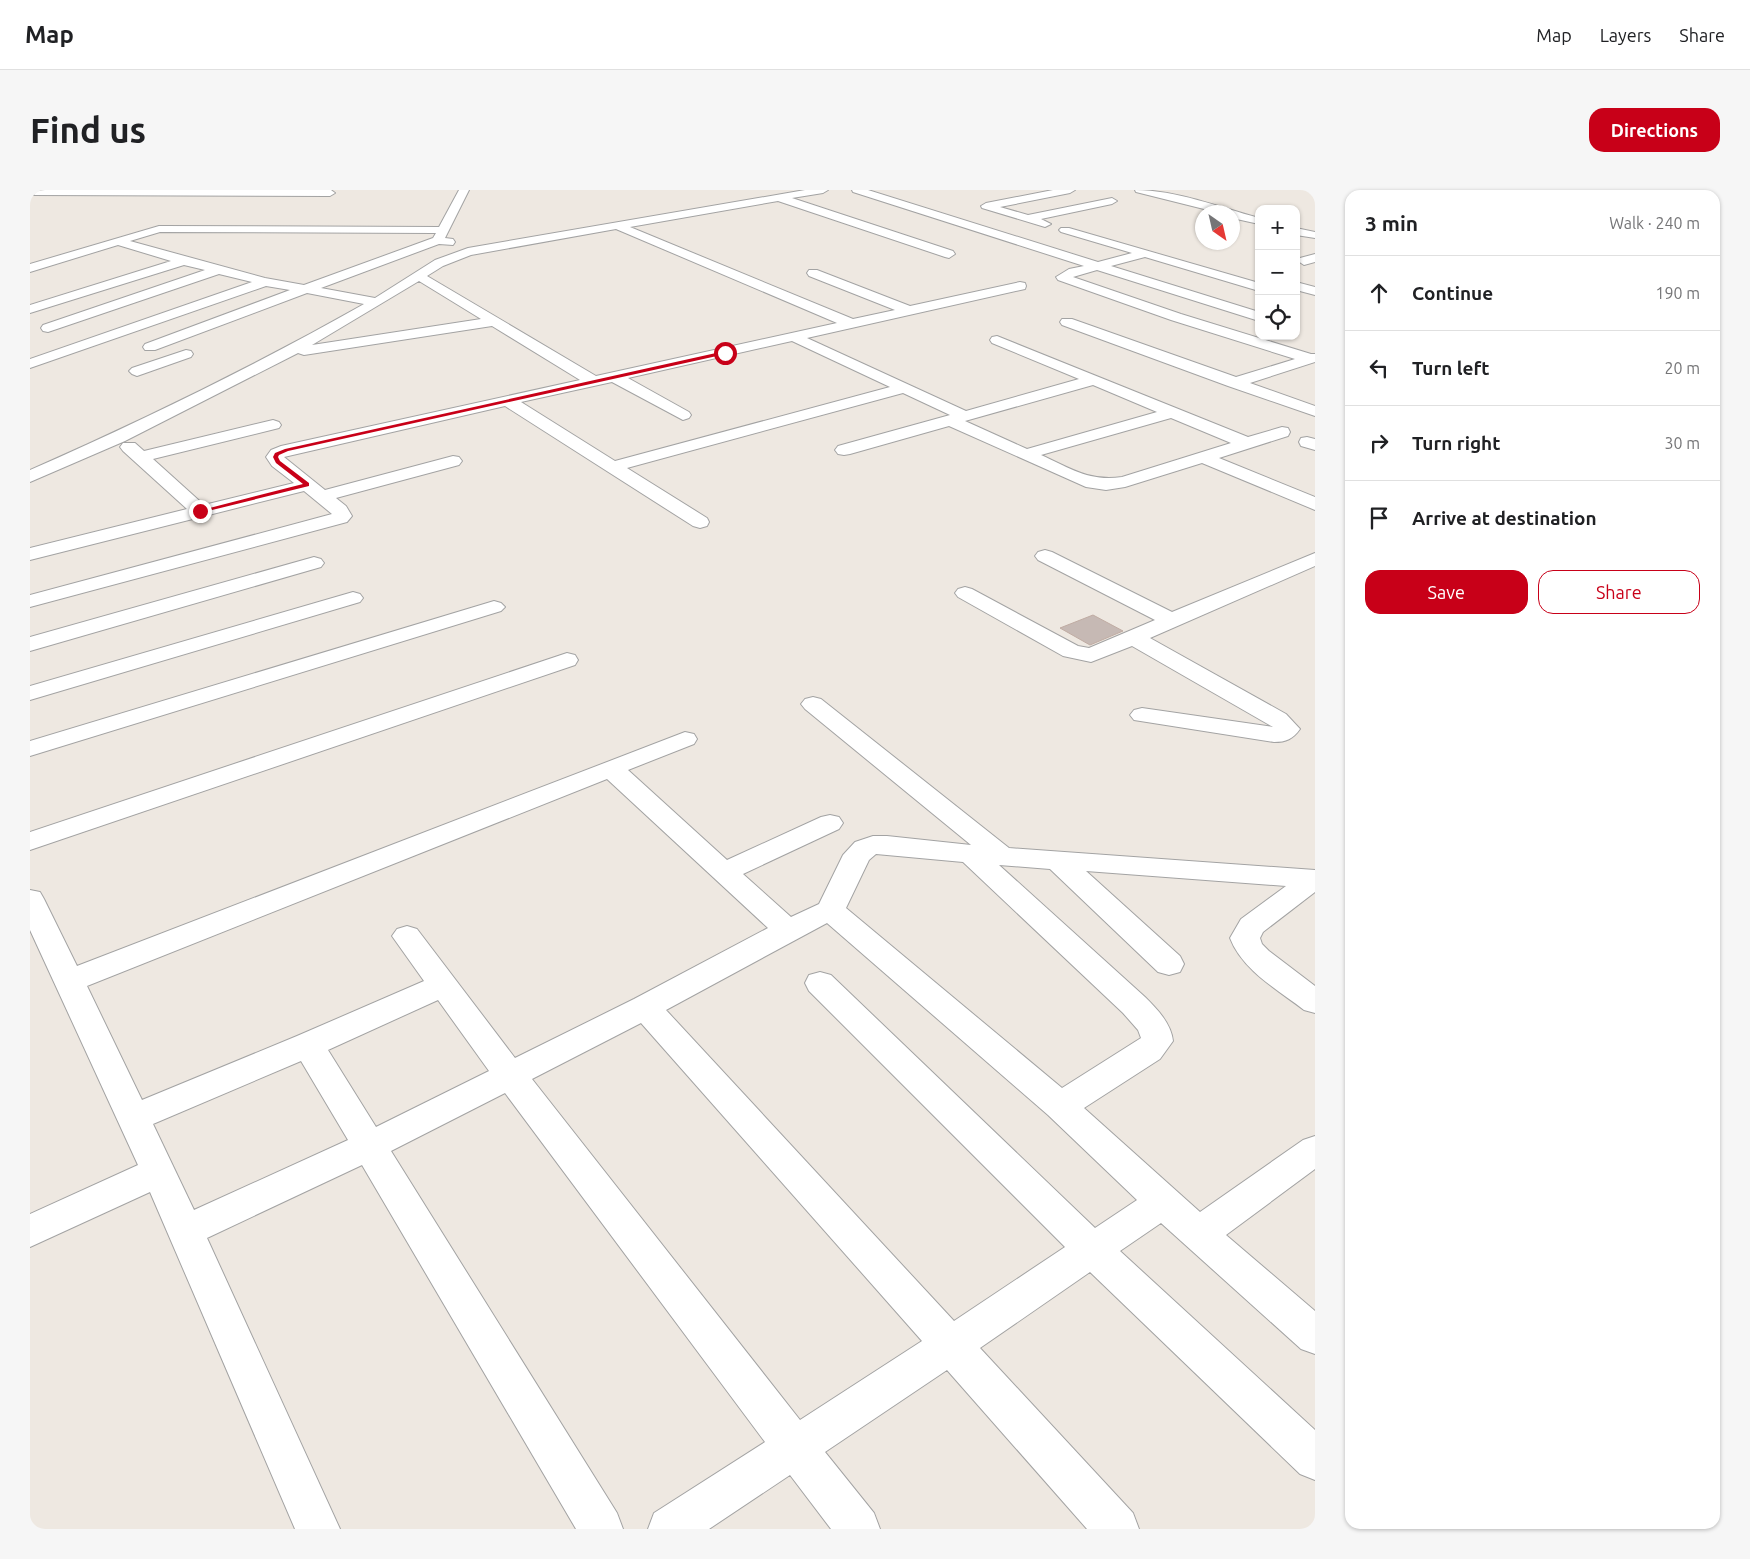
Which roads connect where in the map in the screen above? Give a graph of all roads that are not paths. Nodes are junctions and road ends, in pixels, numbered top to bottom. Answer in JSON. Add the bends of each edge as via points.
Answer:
{"nodes":[{"id":1,"x":464,"y":190,"type":"edge"},
{"id":2,"x":823,"y":190,"type":"edge"},
{"id":3,"x":857,"y":190,"type":"edge"},
{"id":4,"x":1140,"y":190,"type":"edge"},
{"id":5,"x":31,"y":191,"type":"edge"},
{"id":6,"x":754,"y":191,"type":"edge"},
{"id":7,"x":331,"y":192,"type":"edge"},
{"id":8,"x":1076,"y":192,"type":"edge"},
{"id":9,"x":778,"y":198,"type":"junction"},
{"id":10,"x":1199,"y":205,"type":"edge"},
{"id":11,"x":1240,"y":216,"type":"edge"},
{"id":12,"x":1026,"y":219,"type":"junction"},
{"id":13,"x":1255,"y":220,"type":"edge"},
{"id":14,"x":1045,"y":224,"type":"dead end"},
{"id":15,"x":618,"y":226,"type":"junction"},
{"id":16,"x":299,"y":229,"type":"junction"},
{"id":17,"x":1064,"y":230,"type":"dead end"},
{"id":18,"x":1300,"y":232,"type":"edge"},
{"id":19,"x":441,"y":235,"type":"junction"},
{"id":20,"x":1315,"y":236,"type":"edge"},
{"id":21,"x":119,"y":242,"type":"junction"},
{"id":22,"x":492,"y":248,"type":"junction"},
{"id":23,"x":1148,"y":253,"type":"junction"},
{"id":24,"x":949,"y":254,"type":"dead end"},
{"id":25,"x":184,"y":262,"type":"junction"},
{"id":26,"x":1099,"y":266,"type":"junction"},
{"id":27,"x":30,"y":268,"type":"edge"},
{"id":28,"x":218,"y":270,"type":"junction"},
{"id":29,"x":813,"y":273,"type":"dead end"},
{"id":30,"x":419,"y":276,"type":"junction"},
{"id":31,"x":265,"y":282,"type":"junction"},
{"id":32,"x":1020,"y":286,"type":"dead end"},
{"id":33,"x":1255,"y":286,"type":"edge"},
{"id":34,"x":1300,"y":287,"type":"edge"},
{"id":35,"x":304,"y":290,"type":"junction"},
{"id":36,"x":1315,"y":291,"type":"edge"},
{"id":37,"x":1255,"y":294,"type":"edge"},
{"id":38,"x":342,"y":296,"type":"junction"},
{"id":39,"x":376,"y":302,"type":"junction"},
{"id":40,"x":1218,"y":305,"type":"junction"},
{"id":41,"x":314,"y":307,"type":"dead end"},
{"id":42,"x":30,"y":309,"type":"edge"},
{"id":43,"x":910,"y":311,"type":"junction"},
{"id":44,"x":1255,"y":316,"type":"edge"},
{"id":45,"x":1176,"y":317,"type":"junction"},
{"id":46,"x":495,"y":322,"type":"junction"},
{"id":47,"x":1066,"y":322,"type":"dead end"},
{"id":48,"x":852,"y":324,"type":"junction"},
{"id":49,"x":48,"y":328,"type":"dead end"},
{"id":50,"x":794,"y":337,"type":"junction"},
{"id":51,"x":997,"y":340,"type":"dead end"},
{"id":52,"x":150,"y":347,"type":"dead end"},
{"id":53,"x":202,"y":348,"type":"dead end"},
{"id":54,"x":288,"y":353,"type":"junction"},
{"id":55,"x":1312,"y":358,"type":"edge"},
{"id":56,"x":30,"y":364,"type":"edge"},
{"id":57,"x":137,"y":371,"type":"dead end"},
{"id":58,"x":614,"y":377,"type":"junction"},
{"id":59,"x":1093,"y":380,"type":"junction"},
{"id":60,"x":595,"y":382,"type":"junction"},
{"id":61,"x":1234,"y":383,"type":"junction"},
{"id":62,"x":904,"y":388,"type":"junction"},
{"id":63,"x":508,"y":401,"type":"junction"},
{"id":64,"x":1315,"y":411,"type":"edge"},
{"id":65,"x":1170,"y":413,"type":"junction"},
{"id":66,"x":684,"y":415,"type":"dead end"},
{"id":67,"x":957,"y":418,"type":"junction"},
{"id":68,"x":273,"y":425,"type":"dead end"},
{"id":69,"x":1282,"y":432,"type":"dead end"},
{"id":70,"x":118,"y":437,"type":"junction"},
{"id":71,"x":1247,"y":443,"type":"junction"},
{"id":72,"x":844,"y":450,"type":"dead end"},
{"id":73,"x":1027,"y":454,"type":"junction"},
{"id":74,"x":140,"y":457,"type":"junction"},
{"id":75,"x":1202,"y":457,"type":"junction"},
{"id":76,"x":453,"y":461,"type":"dead end"},
{"id":77,"x":612,"y":467,"type":"junction"},
{"id":78,"x":30,"y":477,"type":"edge"},
{"id":79,"x":307,"y":485,"type":"junction"},
{"id":80,"x":323,"y":496,"type":"junction"},
{"id":81,"x":1315,"y":504,"type":"edge"},
{"id":82,"x":200,"y":511,"type":"junction"},
{"id":83,"x":700,"y":522,"type":"dead end"},
{"id":84,"x":30,"y":554,"type":"edge"},
{"id":85,"x":1045,"y":556,"type":"dead end"},
{"id":86,"x":1315,"y":558,"type":"edge"},
{"id":87,"x":314,"y":563,"type":"dead end"},
{"id":88,"x":965,"y":593,"type":"dead end"},
{"id":89,"x":353,"y":598,"type":"dead end"},
{"id":90,"x":30,"y":601,"type":"edge"},
{"id":91,"x":494,"y":607,"type":"dead end"},
{"id":92,"x":1173,"y":621,"type":"junction"},
{"id":93,"x":1134,"y":638,"type":"junction"},
{"id":94,"x":30,"y":644,"type":"edge"},
{"id":95,"x":567,"y":660,"type":"dead end"},
{"id":96,"x":30,"y":693,"type":"edge"},
{"id":97,"x":813,"y":704,"type":"dead end"},
{"id":98,"x":1142,"y":715,"type":"dead end"},
{"id":99,"x":685,"y":739,"type":"dead end"},
{"id":100,"x":30,"y":749,"type":"edge"},
{"id":101,"x":610,"y":768,"type":"junction"},
{"id":102,"x":830,"y":823,"type":"dead end"},
{"id":103,"x":30,"y":841,"type":"edge"},
{"id":104,"x":987,"y":856,"type":"junction"},
{"id":105,"x":1057,"y":860,"type":"junction"},
{"id":106,"x":724,"y":872,"type":"junction"},
{"id":107,"x":1314,"y":879,"type":"edge"},
{"id":108,"x":30,"y":899,"type":"edge"},
{"id":109,"x":830,"y":910,"type":"junction"},
{"id":110,"x":788,"y":930,"type":"junction"},
{"id":111,"x":407,"y":936,"type":"dead end"},
{"id":112,"x":1169,"y":964,"type":"dead end"},
{"id":113,"x":68,"y":981,"type":"junction"},
{"id":114,"x":820,"y":983,"type":"dead end"},
{"id":115,"x":444,"y":985,"type":"junction"},
{"id":116,"x":1315,"y":1002,"type":"edge"},
{"id":117,"x":645,"y":1007,"type":"junction"},
{"id":118,"x":308,"y":1045,"type":"junction"},
{"id":119,"x":510,"y":1075,"type":"junction"},
{"id":120,"x":1060,"y":1106,"type":"junction"},
{"id":121,"x":133,"y":1118,"type":"junction"},
{"id":122,"x":369,"y":1146,"type":"junction"},
{"id":123,"x":1315,"y":1150,"type":"edge"},
{"id":124,"x":158,"y":1172,"type":"junction"},
{"id":125,"x":1163,"y":1202,"type":"junction"},
{"id":126,"x":30,"y":1231,"type":"edge"},
{"id":127,"x":185,"y":1231,"type":"junction"},
{"id":128,"x":1199,"y":1234,"type":"junction"},
{"id":129,"x":1092,"y":1249,"type":"junction"},
{"id":130,"x":1315,"y":1336,"type":"edge"},
{"id":131,"x":951,"y":1345,"type":"junction"},
{"id":132,"x":794,"y":1448,"type":"junction"},
{"id":133,"x":1315,"y":1459,"type":"edge"},
{"id":134,"x":318,"y":1529,"type":"edge"},
{"id":135,"x":601,"y":1529,"type":"edge"},
{"id":136,"x":670,"y":1529,"type":"edge"},
{"id":137,"x":858,"y":1529,"type":"edge"},
{"id":138,"x":1117,"y":1529,"type":"edge"}],
"edges":[{"from":1,"to":19,"type":"street"},
{"from":2,"to":9,"type":"street"},
{"from":3,"to":26,"type":"street"},
{"from":4,"to":10,"type":"street"},
{"from":5,"to":7,"type":"street"},
{"from":6,"to":9,"type":"street"},
{"from":7,"to":16,"type":"street"},
{"from":8,"to":12,"type":"street","via":[[1116,203]]},
{"from":8,"to":12,"type":"street","via":[[986,206]]},
{"from":9,"to":15,"type":"street"},
{"from":9,"to":24,"type":"street"},
{"from":11,"to":13,"type":"street"},
{"from":12,"to":14,"type":"street"},
{"from":15,"to":22,"type":"street"},
{"from":15,"to":48,"type":"street"},
{"from":16,"to":19,"type":"street"},
{"from":16,"to":21,"type":"street","via":[[159,229]]},
{"from":17,"to":23,"type":"street"},
{"from":18,"to":20,"type":"street"},
{"from":19,"to":22,"type":"street"},
{"from":19,"to":35,"type":"street"},
{"from":21,"to":25,"type":"street"},
{"from":21,"to":27,"type":"street"},
{"from":22,"to":30,"type":"street","via":[[452,257]]},
{"from":23,"to":26,"type":"street"},
{"from":23,"to":33,"type":"street"},
{"from":25,"to":28,"type":"street"},
{"from":25,"to":42,"type":"street"},
{"from":26,"to":40,"type":"street"},
{"from":26,"to":45,"type":"street","via":[[1062,277]]},
{"from":28,"to":31,"type":"street"},
{"from":28,"to":49,"type":"street"},
{"from":29,"to":43,"type":"street"},
{"from":30,"to":39,"type":"street"},
{"from":30,"to":46,"type":"street"},
{"from":31,"to":35,"type":"street"},
{"from":31,"to":56,"type":"street"},
{"from":32,"to":43,"type":"street"},
{"from":34,"to":36,"type":"street"},
{"from":35,"to":38,"type":"street"},
{"from":35,"to":52,"type":"street"},
{"from":37,"to":40,"type":"street"},
{"from":38,"to":39,"type":"street"},
{"from":38,"to":41,"type":"street"},
{"from":39,"to":54,"type":"street"},
{"from":40,"to":44,"type":"street"},
{"from":40,"to":45,"type":"street"},
{"from":43,"to":48,"type":"street"},
{"from":45,"to":55,"type":"street"},
{"from":46,"to":54,"type":"street"},
{"from":46,"to":60,"type":"street"},
{"from":47,"to":61,"type":"street"},
{"from":48,"to":50,"type":"street"},
{"from":50,"to":58,"type":"street"},
{"from":50,"to":62,"type":"street"},
{"from":51,"to":59,"type":"street"},
{"from":53,"to":57,"type":"street"},
{"from":54,"to":70,"type":"street"},
{"from":55,"to":61,"type":"street"},
{"from":58,"to":60,"type":"street"},
{"from":58,"to":66,"type":"street"},
{"from":59,"to":65,"type":"street"},
{"from":59,"to":67,"type":"street"},
{"from":60,"to":63,"type":"street"},
{"from":61,"to":64,"type":"street"},
{"from":62,"to":67,"type":"street"},
{"from":62,"to":77,"type":"street"},
{"from":63,"to":77,"type":"street"},
{"from":63,"to":79,"type":"street","via":[[277,454],[278,462]]},
{"from":65,"to":71,"type":"street"},
{"from":65,"to":73,"type":"street"},
{"from":67,"to":72,"type":"street"},
{"from":67,"to":73,"type":"street"},
{"from":68,"to":74,"type":"street"},
{"from":69,"to":71,"type":"street"},
{"from":70,"to":74,"type":"street"},
{"from":70,"to":78,"type":"street"},
{"from":71,"to":75,"type":"street"},
{"from":73,"to":75,"type":"street","via":[[1082,481],[1106,485]]},
{"from":74,"to":82,"type":"street"},
{"from":75,"to":81,"type":"street"},
{"from":76,"to":80,"type":"street"},
{"from":77,"to":83,"type":"street"},
{"from":79,"to":80,"type":"street"},
{"from":79,"to":82,"type":"street"},
{"from":80,"to":90,"type":"street","via":[[343,516]]},
{"from":82,"to":84,"type":"street"},
{"from":85,"to":92,"type":"street"},
{"from":86,"to":92,"type":"street"},
{"from":87,"to":94,"type":"street"},
{"from":88,"to":93,"type":"street","via":[[1083,655],[1102,652]]},
{"from":89,"to":96,"type":"street"},
{"from":91,"to":100,"type":"street"},
{"from":92,"to":93,"type":"street"},
{"from":93,"to":98,"type":"street","via":[[1278,719],[1288,728],[1284,734],[1268,734]]},
{"from":95,"to":103,"type":"street"},
{"from":97,"to":104,"type":"street"},
{"from":99,"to":101,"type":"street"},
{"from":101,"to":106,"type":"street"},
{"from":101,"to":113,"type":"street"},
{"from":102,"to":106,"type":"street"},
{"from":104,"to":105,"type":"street"},
{"from":104,"to":109,"type":"street","via":[[873,845],[857,855]]},
{"from":104,"to":120,"type":"street","via":[[1147,1018],[1157,1035],[1157,1041],[1148,1050]]},
{"from":105,"to":107,"type":"street"},
{"from":105,"to":112,"type":"street"},
{"from":106,"to":110,"type":"street"},
{"from":107,"to":116,"type":"street","via":[[1251,926],[1245,938],[1249,949],[1258,958]]},
{"from":108,"to":113,"type":"street"},
{"from":109,"to":110,"type":"street"},
{"from":109,"to":120,"type":"street"},
{"from":110,"to":117,"type":"street"},
{"from":111,"to":115,"type":"street"},
{"from":113,"to":121,"type":"street"},
{"from":114,"to":129,"type":"street"},
{"from":115,"to":118,"type":"street"},
{"from":115,"to":119,"type":"street"},
{"from":117,"to":119,"type":"street"},
{"from":117,"to":131,"type":"street"},
{"from":118,"to":121,"type":"street"},
{"from":118,"to":122,"type":"street"},
{"from":119,"to":122,"type":"street"},
{"from":119,"to":132,"type":"street"},
{"from":120,"to":125,"type":"street"},
{"from":121,"to":124,"type":"street"},
{"from":122,"to":127,"type":"street"},
{"from":122,"to":135,"type":"street"},
{"from":123,"to":128,"type":"street"},
{"from":124,"to":126,"type":"street"},
{"from":124,"to":127,"type":"street"},
{"from":125,"to":128,"type":"street"},
{"from":125,"to":129,"type":"street"},
{"from":127,"to":134,"type":"street"},
{"from":128,"to":130,"type":"street"},
{"from":129,"to":131,"type":"street"},
{"from":129,"to":133,"type":"street"},
{"from":131,"to":132,"type":"street"},
{"from":131,"to":138,"type":"street"},
{"from":132,"to":136,"type":"street"},
{"from":132,"to":137,"type":"street"}]}
